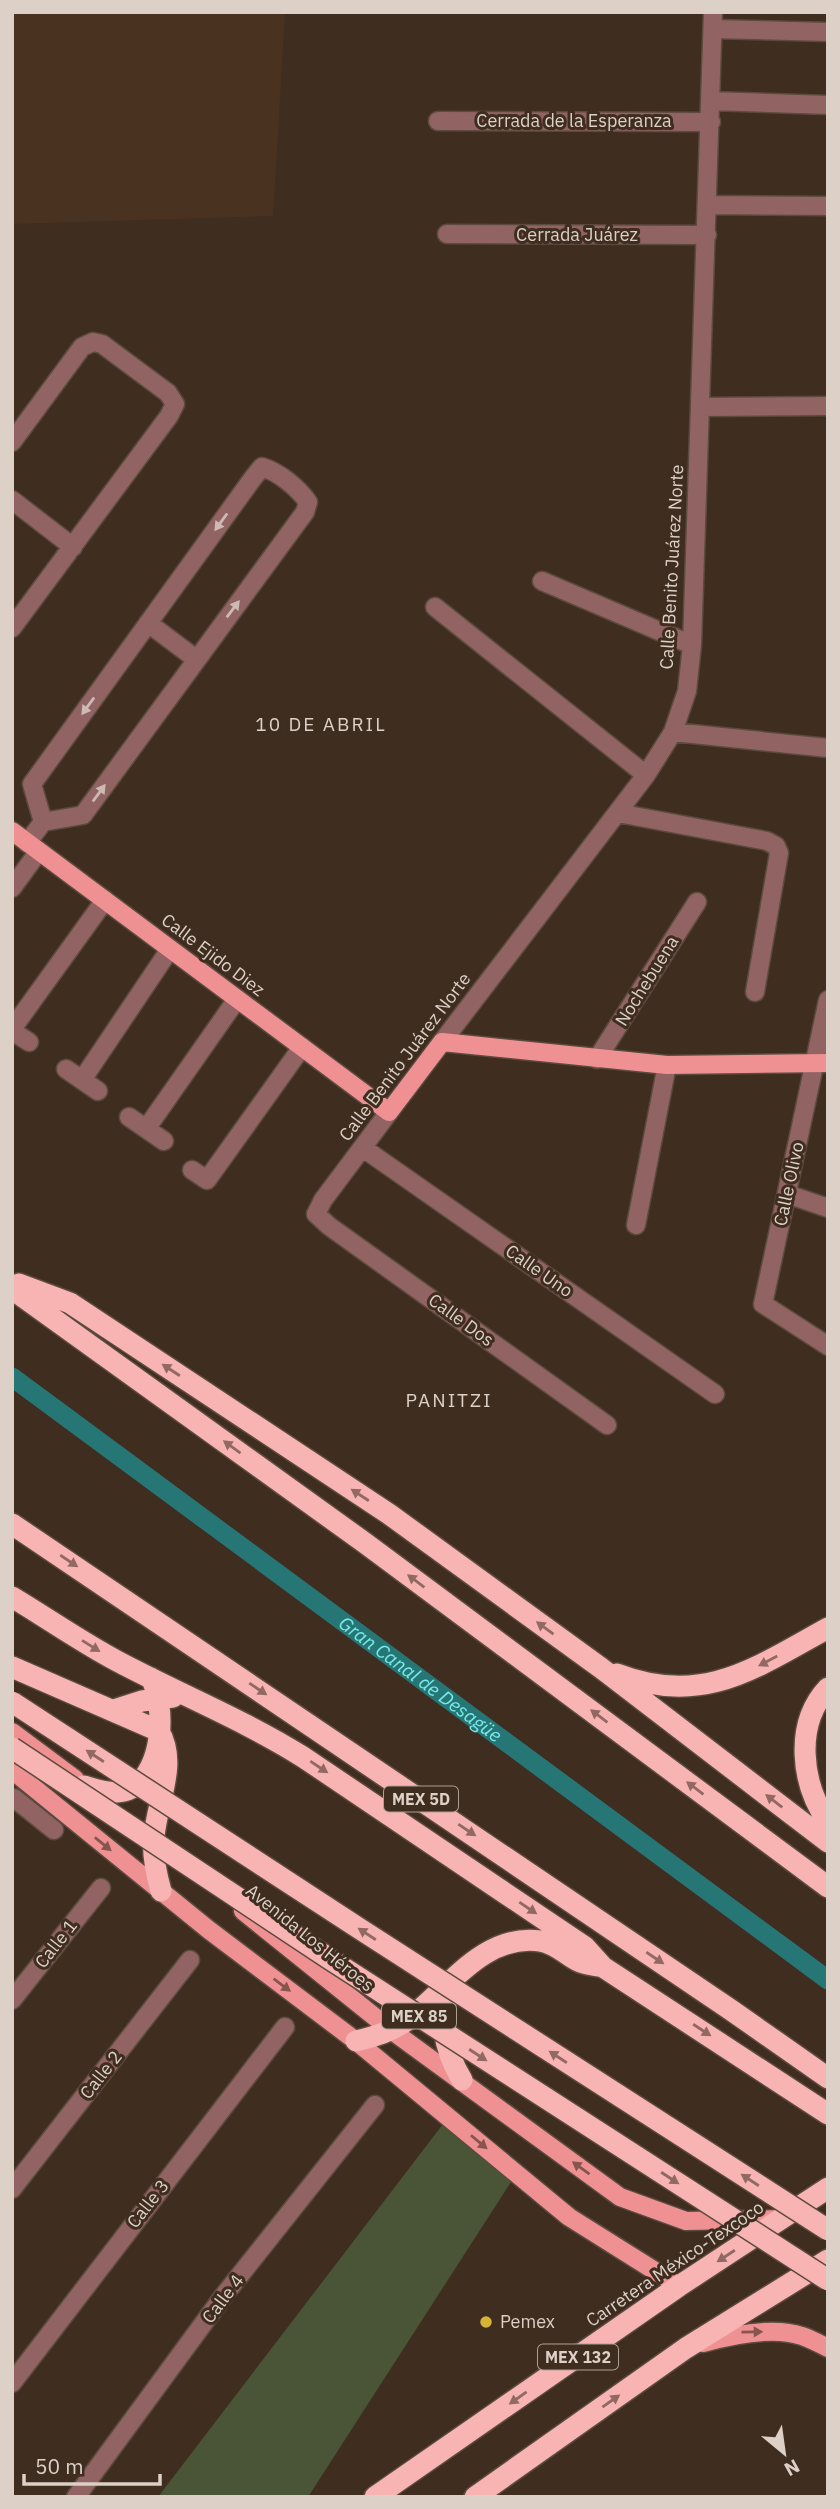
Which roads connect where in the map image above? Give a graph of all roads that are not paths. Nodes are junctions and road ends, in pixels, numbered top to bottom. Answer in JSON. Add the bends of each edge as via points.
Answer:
{"nodes":[{"id":1,"x":713,"y":21,"type":"edge"},
{"id":2,"x":828,"y":32,"type":"edge"},
{"id":3,"x":711,"y":101,"type":"junction"},
{"id":4,"x":828,"y":105,"type":"edge"},
{"id":5,"x":438,"y":121,"type":"dead end"},
{"id":6,"x":711,"y":122,"type":"junction"},
{"id":7,"x":708,"y":205,"type":"junction"},
{"id":8,"x":828,"y":206,"type":"edge"},
{"id":9,"x":447,"y":234,"type":"dead end"},
{"id":10,"x":707,"y":235,"type":"junction"},
{"id":11,"x":828,"y":406,"type":"edge"},
{"id":12,"x":700,"y":407,"type":"junction"},
{"id":13,"x":12,"y":442,"type":"edge"},
{"id":14,"x":12,"y":500,"type":"edge"},
{"id":15,"x":73,"y":547,"type":"junction"},
{"id":16,"x":542,"y":581,"type":"dead end"},
{"id":17,"x":435,"y":607,"type":"dead end"},
{"id":18,"x":148,"y":623,"type":"junction"},
{"id":19,"x":12,"y":628,"type":"edge"},
{"id":20,"x":692,"y":645,"type":"junction"},
{"id":21,"x":196,"y":659,"type":"junction"},
{"id":22,"x":673,"y":732,"type":"junction"},
{"id":23,"x":828,"y":748,"type":"edge"},
{"id":24,"x":646,"y":775,"type":"junction"},
{"id":25,"x":618,"y":813,"type":"junction"},
{"id":26,"x":43,"y":822,"type":"junction"},
{"id":27,"x":12,"y":831,"type":"edge"},
{"id":28,"x":33,"y":847,"type":"junction"},
{"id":29,"x":12,"y":888,"type":"edge"},
{"id":30,"x":104,"y":900,"type":"junction"},
{"id":31,"x":697,"y":902,"type":"dead end"},
{"id":32,"x":170,"y":949,"type":"junction"},
{"id":33,"x":755,"y":992,"type":"dead end"},
{"id":34,"x":237,"y":999,"type":"junction"},
{"id":35,"x":828,"y":1000,"type":"edge"},
{"id":36,"x":12,"y":1030,"type":"edge"},
{"id":37,"x":29,"y":1042,"type":"dead end"},
{"id":38,"x":442,"y":1042,"type":"junction"},
{"id":39,"x":302,"y":1047,"type":"junction"},
{"id":40,"x":597,"y":1059,"type":"junction"},
{"id":41,"x":822,"y":1063,"type":"edge"},
{"id":42,"x":667,"y":1065,"type":"junction"},
{"id":43,"x":66,"y":1069,"type":"dead end"},
{"id":44,"x":82,"y":1080,"type":"junction"},
{"id":45,"x":98,"y":1091,"type":"dead end"},
{"id":46,"x":389,"y":1112,"type":"junction"},
{"id":47,"x":129,"y":1117,"type":"dead end"},
{"id":48,"x":146,"y":1129,"type":"junction"},
{"id":49,"x":164,"y":1142,"type":"dead end"},
{"id":50,"x":363,"y":1147,"type":"junction"},
{"id":51,"x":192,"y":1170,"type":"dead end"},
{"id":52,"x":787,"y":1194,"type":"junction"},
{"id":53,"x":828,"y":1208,"type":"edge"},
{"id":54,"x":316,"y":1214,"type":"joint"},
{"id":55,"x":636,"y":1225,"type":"dead end"},
{"id":56,"x":12,"y":1282,"type":"edge"},
{"id":57,"x":12,"y":1289,"type":"edge"},
{"id":58,"x":828,"y":1346,"type":"edge"},
{"id":59,"x":715,"y":1394,"type":"dead end"},
{"id":60,"x":607,"y":1425,"type":"dead end"},
{"id":61,"x":12,"y":1524,"type":"edge"},
{"id":62,"x":12,"y":1597,"type":"edge"},
{"id":63,"x":828,"y":1629,"type":"edge"},
{"id":64,"x":12,"y":1667,"type":"edge"},
{"id":65,"x":601,"y":1668,"type":"junction"},
{"id":66,"x":155,"y":1688,"type":"junction"},
{"id":67,"x":828,"y":1688,"type":"edge"},
{"id":68,"x":12,"y":1702,"type":"edge"},
{"id":69,"x":114,"y":1710,"type":"junction"},
{"id":70,"x":159,"y":1731,"type":"junction"},
{"id":71,"x":12,"y":1732,"type":"edge"},
{"id":72,"x":12,"y":1748,"type":"edge"},
{"id":73,"x":12,"y":1770,"type":"edge"},
{"id":74,"x":84,"y":1786,"type":"junction"},
{"id":75,"x":12,"y":1800,"type":"edge"},
{"id":76,"x":828,"y":1822,"type":"edge"},
{"id":77,"x":54,"y":1830,"type":"dead end"},
{"id":78,"x":153,"y":1840,"type":"junction"},
{"id":79,"x":828,"y":1842,"type":"edge"},
{"id":80,"x":828,"y":1887,"type":"edge"},
{"id":81,"x":101,"y":1888,"type":"dead end"},
{"id":82,"x":161,"y":1891,"type":"junction"},
{"id":83,"x":191,"y":1960,"type":"dead end"},
{"id":84,"x":603,"y":1967,"type":"junction"},
{"id":85,"x":458,"y":1974,"type":"junction"},
{"id":86,"x":12,"y":2000,"type":"edge"},
{"id":87,"x":285,"y":2027,"type":"dead end"},
{"id":88,"x":391,"y":2030,"type":"junction"},
{"id":89,"x":356,"y":2041,"type":"junction"},
{"id":90,"x":828,"y":2078,"type":"edge"},
{"id":91,"x":462,"y":2080,"type":"junction"},
{"id":92,"x":375,"y":2105,"type":"dead end"},
{"id":93,"x":828,"y":2114,"type":"edge"},
{"id":94,"x":828,"y":2188,"type":"edge"},
{"id":95,"x":12,"y":2189,"type":"edge"},
{"id":96,"x":783,"y":2219,"type":"junction"},
{"id":97,"x":828,"y":2230,"type":"edge"},
{"id":98,"x":828,"y":2260,"type":"edge"},
{"id":99,"x":828,"y":2280,"type":"edge"},
{"id":100,"x":679,"y":2286,"type":"junction"},
{"id":101,"x":686,"y":2348,"type":"junction"},
{"id":102,"x":828,"y":2348,"type":"edge"},
{"id":103,"x":12,"y":2383,"type":"edge"},
{"id":104,"x":76,"y":2497,"type":"edge"},
{"id":105,"x":374,"y":2497,"type":"edge"},
{"id":106,"x":475,"y":2497,"type":"edge"}],
"edges":[{"from":1,"to":2,"type":"street"},
{"from":1,"to":3,"type":"street","name":"Calle Benito Juárez Norte"},
{"from":3,"to":4,"type":"street"},
{"from":3,"to":6,"type":"street","name":"Calle Benito Juárez Norte"},
{"from":5,"to":6,"type":"street","name":"Cerrada de la Esperanza"},
{"from":6,"to":7,"type":"street","name":"Calle Benito Juárez Norte"},
{"from":7,"to":8,"type":"street"},
{"from":7,"to":10,"type":"street","name":"Calle Benito Juárez Norte"},
{"from":9,"to":10,"type":"street","name":"Cerrada Juárez"},
{"from":10,"to":12,"type":"street","name":"Calle Benito Juárez Norte"},
{"from":11,"to":12,"type":"street"},
{"from":12,"to":20,"type":"street","name":"Calle Benito Juárez Norte"},
{"from":13,"to":15,"type":"street","via":[[82,347],[93,342],[168,393],[175,404]]},
{"from":14,"to":15,"type":"street"},
{"from":15,"to":19,"type":"street"},
{"from":16,"to":20,"type":"street"},
{"from":17,"to":24,"type":"street"},
{"from":18,"to":21,"type":"street"},
{"from":21,"to":18,"type":"street","one_way":true,"via":[[305,512],[308,502],[302,494],[272,470],[262,467],[253,478]]},
{"from":18,"to":26,"type":"street","one_way":true,"via":[[32,785]]},
{"from":20,"to":22,"type":"street","name":"Calle Benito Juárez Norte","via":[[687,691]]},
{"from":26,"to":21,"type":"street","one_way":true,"via":[[83,815]]},
{"from":22,"to":23,"type":"street"},
{"from":22,"to":24,"type":"street","name":"Calle Benito Juárez Norte"},
{"from":24,"to":25,"type":"street","name":"Calle Benito Juárez Norte"},
{"from":25,"to":33,"type":"street","via":[[776,846],[779,853]]},
{"from":25,"to":38,"type":"street","name":"Calle Benito Juárez Norte"},
{"from":26,"to":28,"type":"street"},
{"from":27,"to":28,"type":"main road","name":"Calle Ejido Diez"},
{"from":28,"to":29,"type":"street"},
{"from":28,"to":30,"type":"main road","name":"Calle Ejido Diez"},
{"from":30,"to":32,"type":"main road","name":"Calle Ejido Diez"},
{"from":30,"to":36,"type":"street"},
{"from":31,"to":40,"type":"street","name":"Nochebuena"},
{"from":32,"to":34,"type":"main road","name":"Calle Ejido Diez"},
{"from":32,"to":44,"type":"street"},
{"from":34,"to":39,"type":"main road","name":"Calle Ejido Diez"},
{"from":34,"to":48,"type":"street"},
{"from":35,"to":41,"type":"street","name":"Calle Olivo"},
{"from":36,"to":37,"type":"street"},
{"from":38,"to":40,"type":"main road"},
{"from":38,"to":46,"type":"main road","name":"Calle Benito Juárez Norte"},
{"from":39,"to":46,"type":"main road","name":"Calle Ejido Diez"},
{"from":39,"to":51,"type":"street","via":[[207,1180]]},
{"from":40,"to":42,"type":"main road"},
{"from":41,"to":42,"type":"main road"},
{"from":41,"to":52,"type":"street","name":"Calle Olivo"},
{"from":42,"to":55,"type":"street"},
{"from":43,"to":44,"type":"street"},
{"from":44,"to":45,"type":"street"},
{"from":46,"to":50,"type":"street","name":"Calle Benito Juárez Norte"},
{"from":47,"to":48,"type":"street"},
{"from":48,"to":49,"type":"street"},
{"from":50,"to":54,"type":"street","name":"Calle Benito Juárez Norte"},
{"from":50,"to":59,"type":"street","name":"Calle Uno"},
{"from":52,"to":53,"type":"street"},
{"from":52,"to":58,"type":"street","name":"Calle Olivo","via":[[763,1304]]},
{"from":54,"to":60,"type":"street","name":"Calle Dos"},
{"from":65,"to":56,"type":"highway","one_way":true,"via":[[389,1514],[70,1303]]},
{"from":80,"to":57,"type":"highway","one_way":true,"via":[[365,1543]]},
{"from":61,"to":90,"type":"highway","number":"MEX 5D","one_way":true},
{"from":62,"to":66,"type":"highway","one_way":true},
{"from":63,"to":65,"type":"highway","one_way":true,"via":[[721,1682],[692,1687],[636,1682]]},
{"from":64,"to":69,"type":"highway"},
{"from":79,"to":65,"type":"highway","one_way":true},
{"from":66,"to":69,"type":"highway"},
{"from":66,"to":70,"type":"highway"},
{"from":66,"to":84,"type":"highway","one_way":true,"via":[[192,1698],[270,1736],[584,1947]]},
{"from":67,"to":76,"type":"highway","via":[[810,1720],[804,1746],[806,1777]]},
{"from":97,"to":68,"type":"highway","number":"MEX 85","one_way":true,"bridge":true},
{"from":69,"to":70,"type":"highway"},
{"from":70,"to":74,"type":"highway","via":[[143,1779],[132,1787],[109,1792]]},
{"from":70,"to":78,"type":"highway","via":[[166,1742],[168,1763]]},
{"from":71,"to":74,"type":"main road","name":"Avenida Los Héroes"},
{"from":72,"to":99,"type":"highway","number":"MEX 85","one_way":true,"bridge":true},
{"from":73,"to":82,"type":"main road","one_way":true},
{"from":74,"to":78,"type":"main road","name":"Avenida Los Héroes"},
{"from":75,"to":77,"type":"street"},
{"from":78,"to":82,"type":"highway"},
{"from":78,"to":88,"type":"main road","name":"Avenida Los Héroes"},
{"from":81,"to":86,"type":"street","name":"Calle 1"},
{"from":82,"to":89,"type":"main road","one_way":true},
{"from":83,"to":95,"type":"street","name":"Calle 2"},
{"from":84,"to":85,"type":"highway","via":[[580,1962],[552,1944],[524,1941],[481,1956]]},
{"from":84,"to":93,"type":"highway","one_way":true},
{"from":85,"to":88,"type":"highway"},
{"from":85,"to":91,"type":"highway","via":[[447,1998],[444,2023],[449,2053]]},
{"from":87,"to":103,"type":"street","name":"Calle 3"},
{"from":88,"to":89,"type":"highway"},
{"from":88,"to":91,"type":"main road","name":"Avenida Los Héroes"},
{"from":89,"to":100,"type":"main road","one_way":true,"via":[[569,2217]]},
{"from":96,"to":91,"type":"main road","name":"Avenida Los Héroes","one_way":true,"via":[[686,2221],[620,2197]]},
{"from":92,"to":104,"type":"street","name":"Calle 4","via":[[225,2294]]},
{"from":94,"to":96,"type":"highway","name":"Carretera México-Texcoco","number":"MEX 132"},
{"from":96,"to":100,"type":"highway","name":"Carretera México-Texcoco","number":"MEX 132","one_way":true},
{"from":98,"to":101,"type":"highway","number":"MEX 132"},
{"from":100,"to":105,"type":"highway","name":"Carretera México-Texcoco","number":"MEX 132","one_way":true},
{"from":101,"to":102,"type":"main road","one_way":true,"via":[[738,2333],[766,2332],[801,2335]]},
{"from":106,"to":101,"type":"highway","number":"MEX 132","one_way":true}]}
